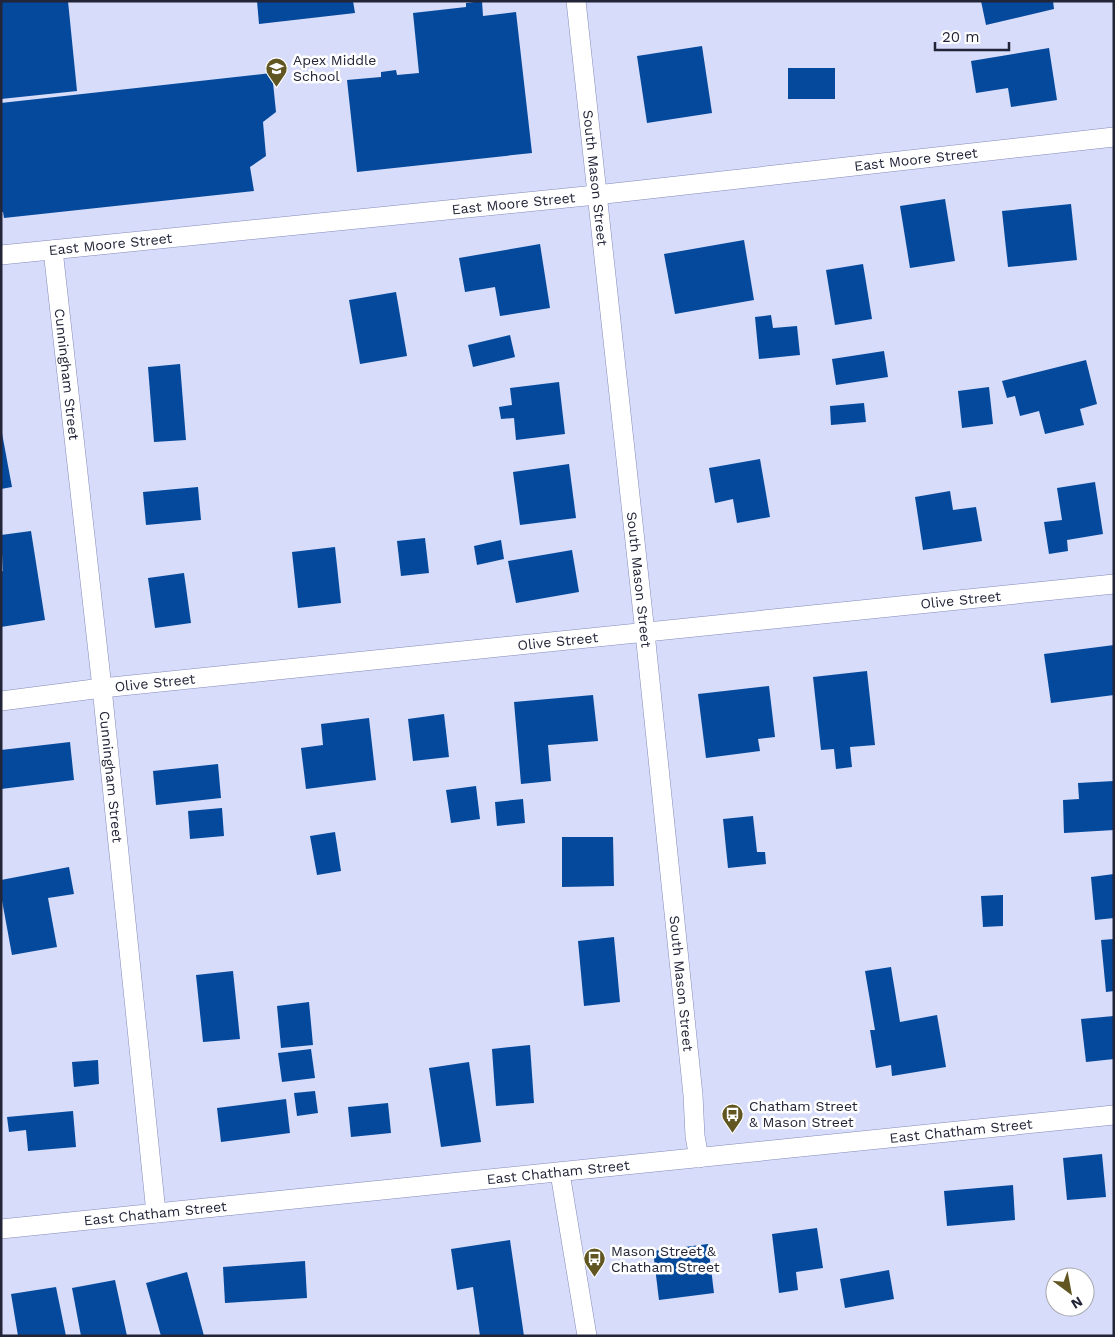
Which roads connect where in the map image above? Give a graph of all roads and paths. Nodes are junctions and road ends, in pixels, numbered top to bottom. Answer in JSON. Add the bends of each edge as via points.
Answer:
{"nodes":[{"id":1,"x":576,"y":1,"type":"edge"},
{"id":2,"x":1114,"y":137,"type":"edge"},
{"id":3,"x":596,"y":194,"type":"junction"},
{"id":4,"x":53,"y":250,"type":"junction"},
{"id":5,"x":1,"y":255,"type":"edge"},
{"id":6,"x":1114,"y":584,"type":"edge"},
{"id":7,"x":645,"y":633,"type":"junction"},
{"id":8,"x":102,"y":688,"type":"junction"},
{"id":9,"x":1,"y":701,"type":"edge"},
{"id":10,"x":1114,"y":1115,"type":"edge"},
{"id":11,"x":699,"y":1158,"type":"junction"},
{"id":12,"x":560,"y":1173,"type":"junction"},
{"id":13,"x":156,"y":1213,"type":"junction"},
{"id":14,"x":1,"y":1230,"type":"edge"},
{"id":15,"x":587,"y":1336,"type":"edge"}],
"edges":[{"from":1,"to":3,"type":"street","name":"South Mason Street"},
{"from":2,"to":3,"type":"street","name":"East Moore Street"},
{"from":3,"to":4,"type":"street","name":"East Moore Street"},
{"from":3,"to":7,"type":"street","name":"South Mason Street"},
{"from":4,"to":5,"type":"street","name":"East Moore Street"},
{"from":4,"to":8,"type":"street","name":"Cunningham Street"},
{"from":6,"to":7,"type":"street","name":"Olive Street"},
{"from":7,"to":8,"type":"street","name":"Olive Street"},
{"from":7,"to":11,"type":"street","name":"South Mason Street"},
{"from":8,"to":9,"type":"street","name":"Olive Street"},
{"from":8,"to":13,"type":"street","name":"Cunningham Street"},
{"from":10,"to":11,"type":"street","name":"East Chatham Street"},
{"from":11,"to":12,"type":"street","name":"East Chatham Street"},
{"from":12,"to":13,"type":"street","name":"East Chatham Street"},
{"from":12,"to":15,"type":"street"},
{"from":13,"to":14,"type":"street","name":"East Chatham Street"}]}
